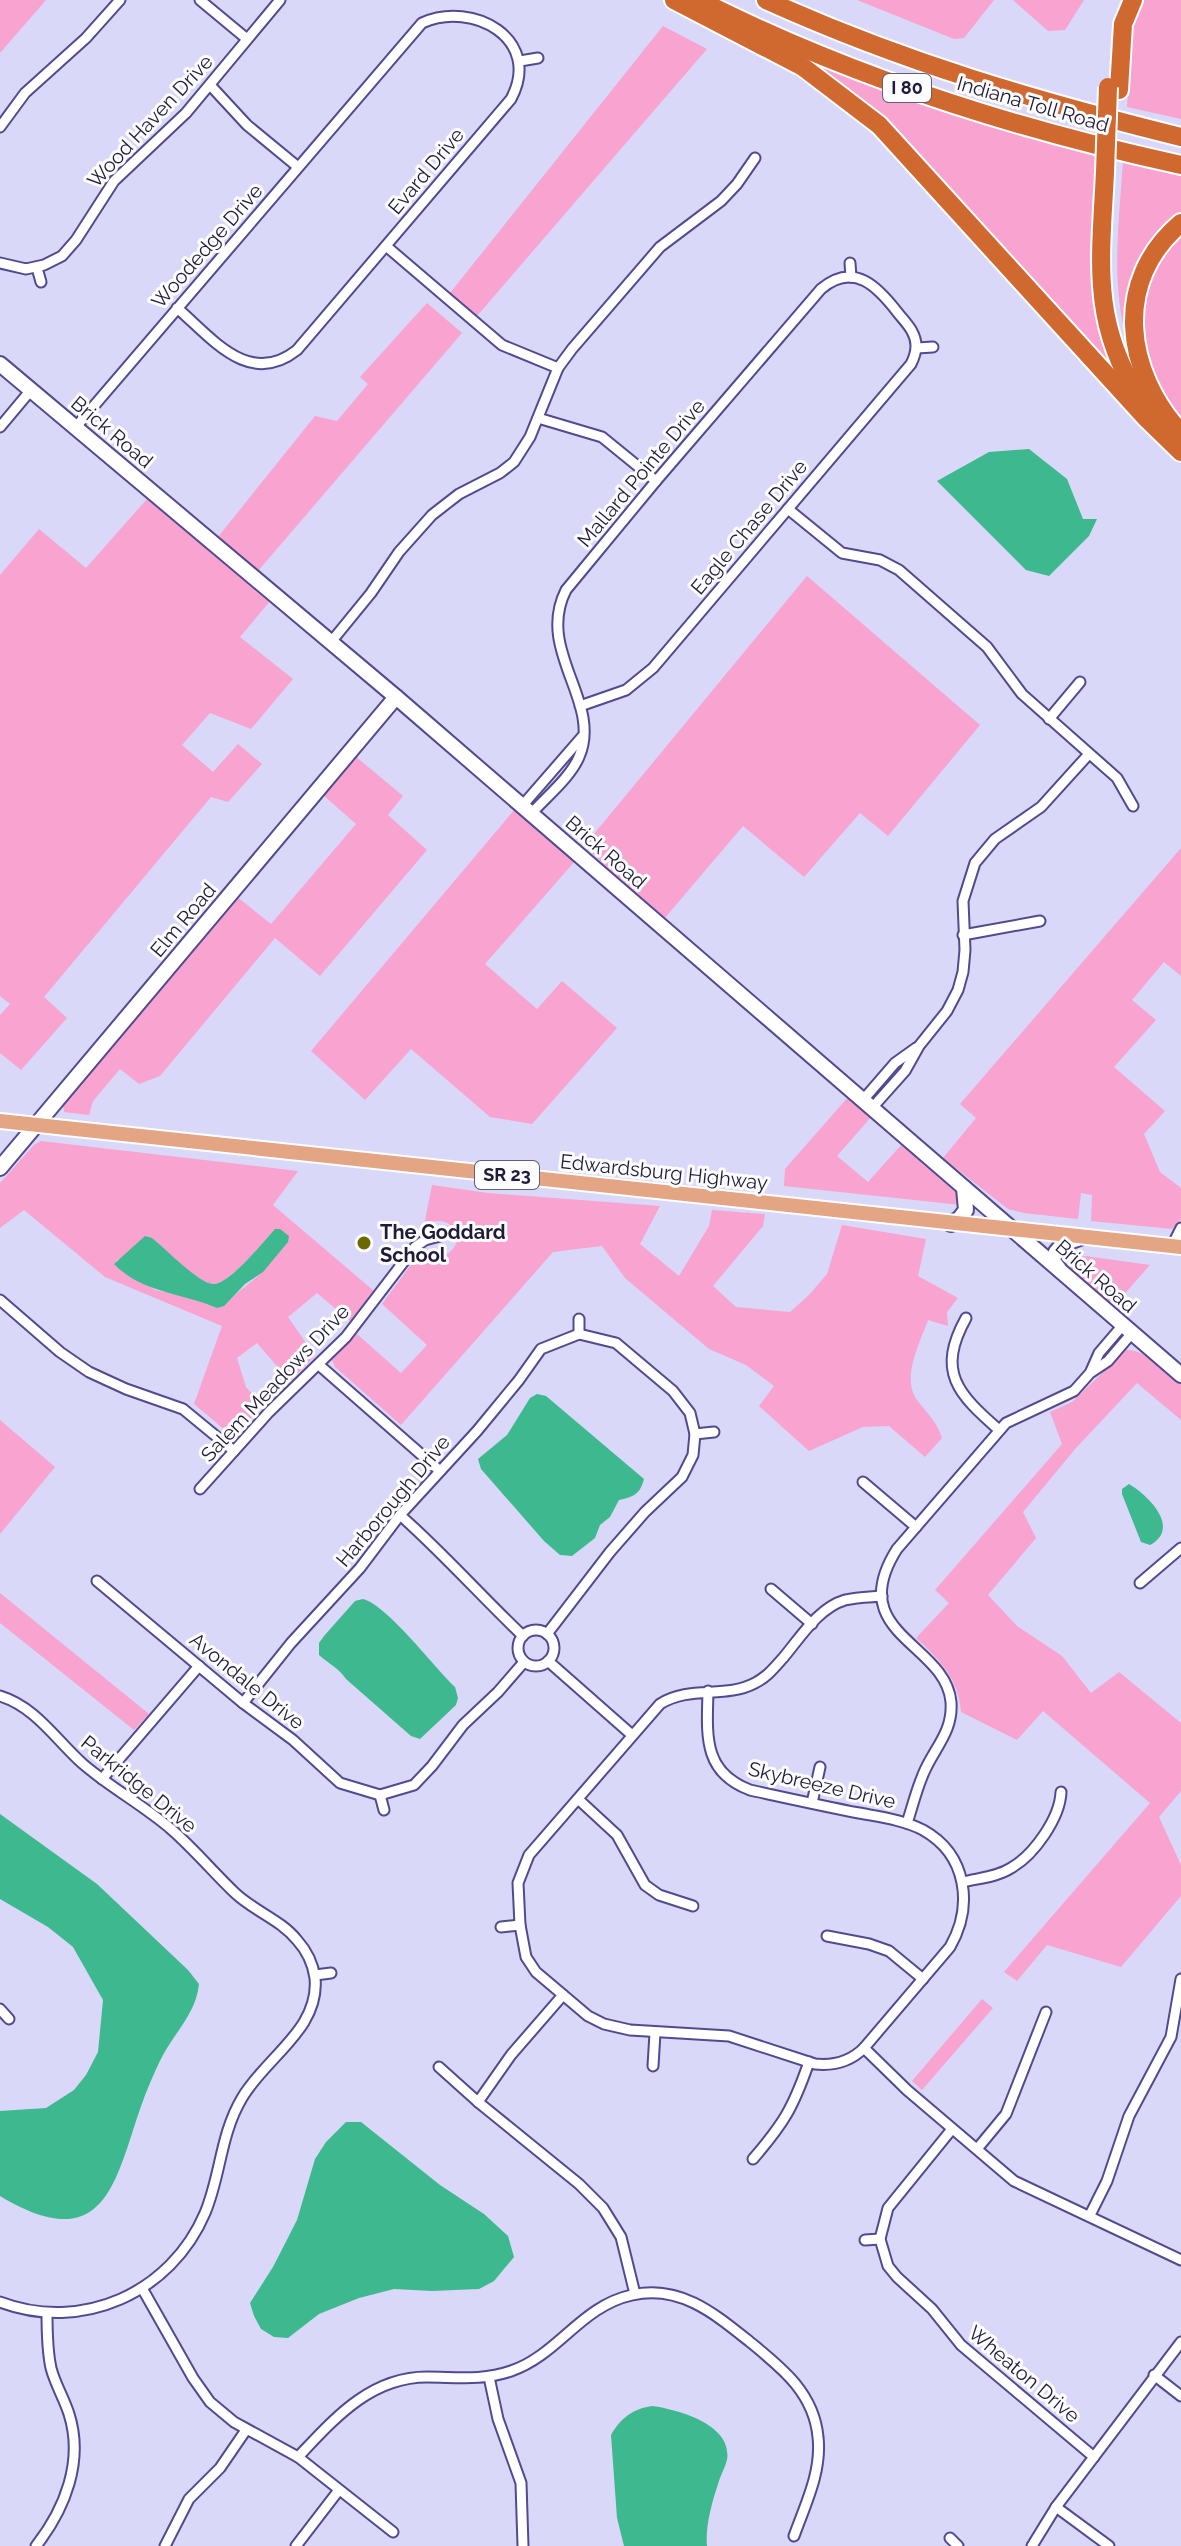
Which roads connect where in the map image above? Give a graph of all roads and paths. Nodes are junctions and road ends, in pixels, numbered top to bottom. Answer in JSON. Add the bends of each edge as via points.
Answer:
{"nodes":[{"id":1,"x":120,"y":0,"type":"edge"},
{"id":2,"x":200,"y":0,"type":"edge"},
{"id":3,"x":280,"y":0,"type":"edge"},
{"id":4,"x":674,"y":0,"type":"edge"},
{"id":5,"x":699,"y":0,"type":"edge"},
{"id":6,"x":766,"y":0,"type":"edge"},
{"id":7,"x":1125,"y":0,"type":"edge"},
{"id":8,"x":1133,"y":0,"type":"edge"},
{"id":9,"x":247,"y":39,"type":"junction"},
{"id":10,"x":538,"y":58,"type":"dead end"},
{"id":11,"x":520,"y":61,"type":"junction"},
{"id":12,"x":210,"y":85,"type":"junction"},
{"id":13,"x":1113,"y":89,"type":"junction"},
{"id":14,"x":1028,"y":98,"type":"junction"},
{"id":15,"x":0,"y":127,"type":"edge"},
{"id":16,"x":1181,"y":127,"type":"edge"},
{"id":17,"x":1181,"y":137,"type":"edge"},
{"id":18,"x":755,"y":158,"type":"dead end"},
{"id":19,"x":1181,"y":165,"type":"edge"},
{"id":20,"x":298,"y":167,"type":"junction"},
{"id":21,"x":1181,"y":223,"type":"edge"},
{"id":22,"x":386,"y":246,"type":"junction"},
{"id":23,"x":0,"y":263,"type":"edge"},
{"id":24,"x":850,"y":263,"type":"dead end"},
{"id":25,"x":37,"y":268,"type":"junction"},
{"id":26,"x":851,"y":277,"type":"junction"},
{"id":27,"x":41,"y":282,"type":"dead end"},
{"id":28,"x":177,"y":308,"type":"junction"},
{"id":29,"x":916,"y":344,"type":"junction"},
{"id":30,"x":933,"y":347,"type":"dead end"},
{"id":31,"x":0,"y":364,"type":"edge"},
{"id":32,"x":558,"y":368,"type":"junction"},
{"id":33,"x":31,"y":390,"type":"junction"},
{"id":34,"x":538,"y":418,"type":"junction"},
{"id":35,"x":0,"y":427,"type":"edge"},
{"id":36,"x":75,"y":428,"type":"junction"},
{"id":37,"x":1170,"y":428,"type":"edge"},
{"id":38,"x":1181,"y":452,"type":"edge"},
{"id":39,"x":656,"y":481,"type":"junction"},
{"id":40,"x":788,"y":509,"type":"junction"},
{"id":41,"x":331,"y":642,"type":"junction"},
{"id":42,"x":1080,"y":682,"type":"dead end"},
{"id":43,"x":396,"y":697,"type":"junction"},
{"id":44,"x":580,"y":706,"type":"junction"},
{"id":45,"x":1049,"y":719,"type":"junction"},
{"id":46,"x":1089,"y":754,"type":"junction"},
{"id":47,"x":1133,"y":806,"type":"dead end"},
{"id":48,"x":527,"y":810,"type":"junction"},
{"id":49,"x":1040,"y":921,"type":"dead end"},
{"id":50,"x":963,"y":935,"type":"junction"},
{"id":51,"x":868,"y":1104,"type":"junction"},
{"id":52,"x":0,"y":1121,"type":"edge"},
{"id":53,"x":36,"y":1125,"type":"junction"},
{"id":54,"x":0,"y":1168,"type":"edge"},
{"id":55,"x":964,"y":1188,"type":"junction"},
{"id":56,"x":951,"y":1224,"type":"junction"},
{"id":57,"x":1181,"y":1228,"type":"edge"},
{"id":58,"x":1013,"y":1231,"type":"junction"},
{"id":59,"x":440,"y":1236,"type":"dead end"},
{"id":60,"x":1083,"y":1237,"type":"junction"},
{"id":61,"x":1177,"y":1247,"type":"edge"},
{"id":62,"x":1059,"y":1270,"type":"junction"},
{"id":63,"x":0,"y":1300,"type":"edge"},
{"id":64,"x":966,"y":1318,"type":"dead end"},
{"id":65,"x":579,"y":1319,"type":"dead end"},
{"id":66,"x":1127,"y":1329,"type":"junction"},
{"id":67,"x":579,"y":1334,"type":"junction"},
{"id":68,"x":319,"y":1365,"type":"junction"},
{"id":69,"x":1181,"y":1375,"type":"edge"},
{"id":70,"x":999,"y":1430,"type":"junction"},
{"id":71,"x":714,"y":1432,"type":"dead end"},
{"id":72,"x":695,"y":1434,"type":"junction"},
{"id":73,"x":234,"y":1451,"type":"junction"},
{"id":74,"x":440,"y":1471,"type":"junction"},
{"id":75,"x":863,"y":1482,"type":"dead end"},
{"id":76,"x":200,"y":1489,"type":"dead end"},
{"id":77,"x":400,"y":1515,"type":"junction"},
{"id":78,"x":916,"y":1527,"type":"junction"},
{"id":79,"x":1181,"y":1548,"type":"edge"},
{"id":80,"x":97,"y":1581,"type":"dead end"},
{"id":81,"x":1140,"y":1583,"type":"dead end"},
{"id":82,"x":771,"y":1589,"type":"dead end"},
{"id":83,"x":882,"y":1596,"type":"junction"},
{"id":84,"x":812,"y":1624,"type":"junction"},
{"id":85,"x":547,"y":1634,"type":"junction"},
{"id":86,"x":523,"y":1636,"type":"junction"},
{"id":87,"x":548,"y":1661,"type":"junction"},
{"id":88,"x":524,"y":1662,"type":"junction"},
{"id":89,"x":199,"y":1666,"type":"junction"},
{"id":90,"x":708,"y":1691,"type":"junction"},
{"id":91,"x":0,"y":1696,"type":"edge"},
{"id":92,"x":243,"y":1703,"type":"junction"},
{"id":93,"x":632,"y":1735,"type":"junction"},
{"id":94,"x":820,"y":1767,"type":"dead end"},
{"id":95,"x":102,"y":1779,"type":"junction"},
{"id":96,"x":1061,"y":1792,"type":"dead end"},
{"id":97,"x":380,"y":1795,"type":"junction"},
{"id":98,"x":578,"y":1799,"type":"junction"},
{"id":99,"x":812,"y":1803,"type":"junction"},
{"id":100,"x":384,"y":1810,"type":"dead end"},
{"id":101,"x":907,"y":1823,"type":"junction"},
{"id":102,"x":963,"y":1882,"type":"junction"},
{"id":103,"x":693,"y":1906,"type":"dead end"},
{"id":104,"x":520,"y":1925,"type":"junction"},
{"id":105,"x":501,"y":1927,"type":"dead end"},
{"id":106,"x":827,"y":1936,"type":"dead end"},
{"id":107,"x":331,"y":1973,"type":"dead end"},
{"id":108,"x":315,"y":1975,"type":"junction"},
{"id":109,"x":923,"y":1979,"type":"junction"},
{"id":110,"x":1181,"y":1979,"type":"edge"},
{"id":111,"x":563,"y":1995,"type":"junction"},
{"id":112,"x":0,"y":2009,"type":"edge"},
{"id":113,"x":1046,"y":2012,"type":"dead end"},
{"id":114,"x":9,"y":2019,"type":"dead end"},
{"id":115,"x":655,"y":2033,"type":"junction"},
{"id":116,"x":864,"y":2048,"type":"junction"},
{"id":117,"x":809,"y":2062,"type":"junction"},
{"id":118,"x":653,"y":2066,"type":"dead end"},
{"id":119,"x":439,"y":2067,"type":"dead end"},
{"id":120,"x":478,"y":2102,"type":"junction"},
{"id":121,"x":952,"y":2129,"type":"junction"},
{"id":122,"x":977,"y":2149,"type":"junction"},
{"id":123,"x":753,"y":2159,"type":"dead end"},
{"id":124,"x":1090,"y":2215,"type":"junction"},
{"id":125,"x":880,"y":2239,"type":"junction"},
{"id":126,"x":865,"y":2240,"type":"dead end"},
{"id":127,"x":1181,"y":2260,"type":"edge"},
{"id":128,"x":142,"y":2288,"type":"junction"},
{"id":129,"x":635,"y":2294,"type":"junction"},
{"id":130,"x":0,"y":2302,"type":"edge"},
{"id":131,"x":47,"y":2313,"type":"junction"},
{"id":132,"x":1181,"y":2342,"type":"edge"},
{"id":133,"x":1154,"y":2375,"type":"junction"},
{"id":134,"x":489,"y":2377,"type":"junction"},
{"id":135,"x":1181,"y":2396,"type":"edge"},
{"id":136,"x":246,"y":2430,"type":"junction"},
{"id":137,"x":298,"y":2457,"type":"junction"},
{"id":138,"x":1094,"y":2457,"type":"junction"},
{"id":139,"x":339,"y":2490,"type":"junction"},
{"id":140,"x":1056,"y":2507,"type":"junction"},
{"id":141,"x":393,"y":2532,"type":"dead end"},
{"id":142,"x":794,"y":2536,"type":"dead end"},
{"id":143,"x":166,"y":2545,"type":"edge"},
{"id":144,"x":36,"y":2546,"type":"edge"},
{"id":145,"x":296,"y":2546,"type":"edge"},
{"id":146,"x":523,"y":2546,"type":"edge"},
{"id":147,"x":1032,"y":2546,"type":"edge"},
{"id":148,"x":1109,"y":2546,"type":"edge"}],
"edges":[{"from":1,"to":15,"type":"street","via":[[25,93]]},
{"from":2,"to":9,"type":"street"},
{"from":3,"to":9,"type":"street","name":"Wood Haven Drive"},
{"from":4,"to":37,"type":"highway","via":[[803,67],[879,125],[1145,417]]},
{"from":5,"to":19,"type":"highway","name":"Indiana Toll Road","number":"I 80","via":[[911,90],[1050,134]]},
{"from":6,"to":14,"type":"highway","name":"Indiana Toll Road","number":"I 80","via":[[884,49]]},
{"from":7,"to":13,"type":"highway","via":[[1115,23]]},
{"from":8,"to":13,"type":"highway","via":[[1123,24]]},
{"from":9,"to":12,"type":"street","name":"Wood Haven Drive"},
{"from":10,"to":11,"type":"street"},
{"from":11,"to":20,"type":"street","name":"Woodedge Drive","via":[[514,42],[497,23],[477,12],[450,9],[434,15]]},
{"from":11,"to":22,"type":"street","name":"Evard Drive","via":[[520,79],[511,99]]},
{"from":12,"to":20,"type":"street","via":[[247,125]]},
{"from":12,"to":25,"type":"street","name":"Wood Haven Drive","via":[[114,181],[69,248]]},
{"from":13,"to":37,"type":"highway","bridge":true,"via":[[1100,276],[1107,332],[1127,378]]},
{"from":14,"to":16,"type":"highway"},
{"from":14,"to":17,"type":"highway","name":"Indiana Toll Road","number":"I 80"},
{"from":18,"to":32,"type":"street","via":[[721,201],[660,247]]},
{"from":20,"to":28,"type":"street","name":"Woodedge Drive"},
{"from":21,"to":37,"type":"highway","via":[[1153,254],[1141,279],[1132,329],[1138,360]]},
{"from":22,"to":28,"type":"street","name":"Evard Drive","via":[[297,350],[281,360],[256,364],[237,358]]},
{"from":22,"to":32,"type":"street","via":[[502,345]]},
{"from":23,"to":25,"type":"street"},
{"from":24,"to":26,"type":"street"},
{"from":25,"to":27,"type":"street"},
{"from":26,"to":29,"type":"street","via":[[875,286],[908,325]]},
{"from":26,"to":39,"type":"street","name":"Mallard Pointe Drive","via":[[821,289]]},
{"from":28,"to":36,"type":"street","name":"Woodedge Drive"},
{"from":29,"to":30,"type":"street"},
{"from":29,"to":40,"type":"street","name":"Eagle Chase Drive","via":[[911,364]]},
{"from":31,"to":33,"type":"street","name":"Brick Road"},
{"from":32,"to":34,"type":"street"},
{"from":33,"to":35,"type":"street"},
{"from":33,"to":36,"type":"street","name":"Brick Road"},
{"from":34,"to":39,"type":"street","via":[[602,437]]},
{"from":34,"to":41,"type":"street","via":[[514,462],[432,515]]},
{"from":36,"to":41,"type":"street","name":"Brick Road"},
{"from":37,"to":38,"type":"highway"},
{"from":39,"to":44,"type":"street","name":"Mallard Pointe Drive","via":[[571,584],[559,607],[558,638]]},
{"from":40,"to":44,"type":"street","name":"Eagle Chase Drive","via":[[646,675],[626,690]]},
{"from":40,"to":45,"type":"street","via":[[842,553],[880,560],[899,570],[987,647],[1022,694]]},
{"from":41,"to":43,"type":"street","name":"Brick Road"},
{"from":42,"to":45,"type":"street"},
{"from":43,"to":48,"type":"street","name":"Brick Road"},
{"from":43,"to":53,"type":"street","name":"Elm Road"},
{"from":44,"to":48,"type":"street","name":"Mallard Pointe Drive","via":[[582,737]]},
{"from":45,"to":46,"type":"street"},
{"from":46,"to":47,"type":"street","via":[[1117,778]]},
{"from":46,"to":50,"type":"street","via":[[1041,807],[995,839],[975,863],[963,901]]},
{"from":48,"to":51,"type":"street","name":"Brick Road"},
{"from":49,"to":50,"type":"street"},
{"from":50,"to":51,"type":"street","via":[[964,962],[947,1011],[919,1046],[895,1063]]},
{"from":51,"to":55,"type":"street","name":"Brick Road"},
{"from":52,"to":53,"type":"main road","name":"Edwardsburg Highway","number":"SR 23"},
{"from":53,"to":54,"type":"street","name":"Elm Road"},
{"from":53,"to":56,"type":"main road","name":"Edwardsburg Highway","number":"SR 23"},
{"from":55,"to":56,"type":"street","via":[[966,1210]]},
{"from":55,"to":58,"type":"street","name":"Brick Road"},
{"from":56,"to":58,"type":"main road","name":"Edwardsburg Highway","number":"SR 23"},
{"from":57,"to":61,"type":"street"},
{"from":58,"to":60,"type":"main road","name":"Edwardsburg Highway","number":"SR 23"},
{"from":58,"to":62,"type":"street","name":"Brick Road"},
{"from":59,"to":68,"type":"street","name":"Salem Meadows Drive","via":[[415,1247]]},
{"from":60,"to":61,"type":"main road","name":"Edwardsburg Highway","number":"SR 23"},
{"from":60,"to":62,"type":"street","via":[[1057,1249],[1053,1261]]},
{"from":62,"to":66,"type":"street","name":"Brick Road"},
{"from":63,"to":73,"type":"street","via":[[89,1372],[183,1409]]},
{"from":64,"to":70,"type":"street","via":[[952,1349],[953,1376],[967,1401]]},
{"from":65,"to":67,"type":"street"},
{"from":66,"to":69,"type":"street","name":"Brick Road"},
{"from":66,"to":70,"type":"street","via":[[1099,1353],[1090,1373],[1066,1396],[1013,1418]]},
{"from":67,"to":72,"type":"street","via":[[616,1343],[673,1391],[690,1413]]},
{"from":67,"to":74,"type":"street","name":"Harborough Drive","via":[[541,1349]]},
{"from":68,"to":73,"type":"street","name":"Salem Meadows Drive"},
{"from":68,"to":74,"type":"street"},
{"from":70,"to":78,"type":"street"},
{"from":71,"to":72,"type":"street"},
{"from":72,"to":85,"type":"street","via":[[693,1455],[682,1477],[610,1552]]},
{"from":73,"to":76,"type":"street","name":"Salem Meadows Drive"},
{"from":74,"to":77,"type":"street","name":"Harborough Drive"},
{"from":75,"to":78,"type":"street"},
{"from":77,"to":86,"type":"street"},
{"from":77,"to":92,"type":"street","name":"Harborough Drive"},
{"from":78,"to":83,"type":"street","via":[[891,1559]]},
{"from":79,"to":81,"type":"street"},
{"from":80,"to":89,"type":"street","name":"Avondale Drive"},
{"from":82,"to":84,"type":"street"},
{"from":83,"to":84,"type":"street","via":[[843,1601]]},
{"from":83,"to":101,"type":"street","via":[[898,1633],[939,1672],[951,1705],[947,1733],[926,1766]]},
{"from":84,"to":90,"type":"street","via":[[762,1680],[743,1689]]},
{"from":85,"to":86,"type":"street","via":[[534,1631]]},
{"from":85,"to":87,"type":"street","via":[[553,1648]]},
{"from":86,"to":88,"type":"street","via":[[518,1649]]},
{"from":87,"to":88,"type":"street","via":[[536,1666]]},
{"from":87,"to":93,"type":"street"},
{"from":88,"to":97,"type":"street","via":[[414,1785]]},
{"from":89,"to":92,"type":"street","name":"Avondale Drive"},
{"from":89,"to":95,"type":"street"},
{"from":90,"to":93,"type":"street","via":[[669,1698]]},
{"from":90,"to":99,"type":"street","name":"Skybreeze Drive","via":[[708,1743],[720,1770],[750,1790]]},
{"from":91,"to":95,"type":"street","name":"Parkridge Drive","via":[[29,1710]]},
{"from":92,"to":97,"type":"street","name":"Avondale Drive","via":[[340,1783]]},
{"from":93,"to":98,"type":"street"},
{"from":94,"to":99,"type":"street"},
{"from":95,"to":108,"type":"street","name":"Parkridge Drive","via":[[170,1828],[236,1894],[286,1929],[305,1951]]},
{"from":96,"to":102,"type":"street","via":[[1058,1815],[1017,1864]]},
{"from":97,"to":100,"type":"street"},
{"from":98,"to":103,"type":"street","via":[[617,1835],[645,1885]]},
{"from":98,"to":104,"type":"street","via":[[524,1864],[518,1883]]},
{"from":99,"to":101,"type":"street","name":"Skybreeze Drive"},
{"from":101,"to":102,"type":"street","name":"Skybreeze Drive","via":[[940,1843]]},
{"from":102,"to":109,"type":"street","via":[[965,1904],[958,1933]]},
{"from":104,"to":105,"type":"street"},
{"from":104,"to":111,"type":"street","via":[[530,1964]]},
{"from":106,"to":109,"type":"street","via":[[889,1951]]},
{"from":107,"to":108,"type":"street"},
{"from":108,"to":128,"type":"street","via":[[315,1999],[306,2021],[262,2069],[233,2116],[198,2227],[175,2260]]},
{"from":109,"to":116,"type":"street"},
{"from":110,"to":124,"type":"street","via":[[1171,2037],[1129,2116]]},
{"from":111,"to":115,"type":"street","via":[[604,2024]]},
{"from":111,"to":120,"type":"street"},
{"from":112,"to":114,"type":"street"},
{"from":113,"to":122,"type":"street","via":[[1006,2114]]},
{"from":115,"to":117,"type":"street","via":[[729,2036]]},
{"from":115,"to":118,"type":"street"},
{"from":116,"to":117,"type":"street","via":[[836,2064]]},
{"from":116,"to":121,"type":"street"},
{"from":117,"to":123,"type":"street","via":[[791,2111]]},
{"from":119,"to":120,"type":"street"},
{"from":120,"to":129,"type":"street","via":[[603,2208],[621,2237]]},
{"from":121,"to":122,"type":"street"},
{"from":121,"to":125,"type":"street","via":[[895,2196]]},
{"from":122,"to":124,"type":"street","via":[[1014,2181]]},
{"from":124,"to":127,"type":"street"},
{"from":125,"to":126,"type":"street"},
{"from":125,"to":138,"type":"street","name":"Wheaton Drive","via":[[897,2277],[932,2309],[952,2337]]},
{"from":128,"to":131,"type":"street","via":[[99,2307]]},
{"from":128,"to":136,"type":"street","via":[[200,2390]]},
{"from":129,"to":134,"type":"street","via":[[600,2306],[539,2358]]},
{"from":129,"to":142,"type":"street","via":[[700,2304],[797,2385],[818,2437],[817,2464]]},
{"from":130,"to":131,"type":"street"},
{"from":131,"to":144,"type":"street","via":[[49,2357],[70,2417],[74,2460],[61,2505]]},
{"from":132,"to":133,"type":"street"},
{"from":133,"to":135,"type":"street"},
{"from":133,"to":138,"type":"street"},
{"from":134,"to":137,"type":"street","via":[[416,2377],[368,2392]]},
{"from":134,"to":146,"type":"street","via":[[521,2483]]},
{"from":136,"to":137,"type":"street"},
{"from":136,"to":143,"type":"street","via":[[220,2468],[189,2499]]},
{"from":137,"to":139,"type":"street"},
{"from":138,"to":140,"type":"street"},
{"from":139,"to":141,"type":"street"},
{"from":139,"to":145,"type":"street"},
{"from":140,"to":147,"type":"street"},
{"from":140,"to":148,"type":"street"}]}
